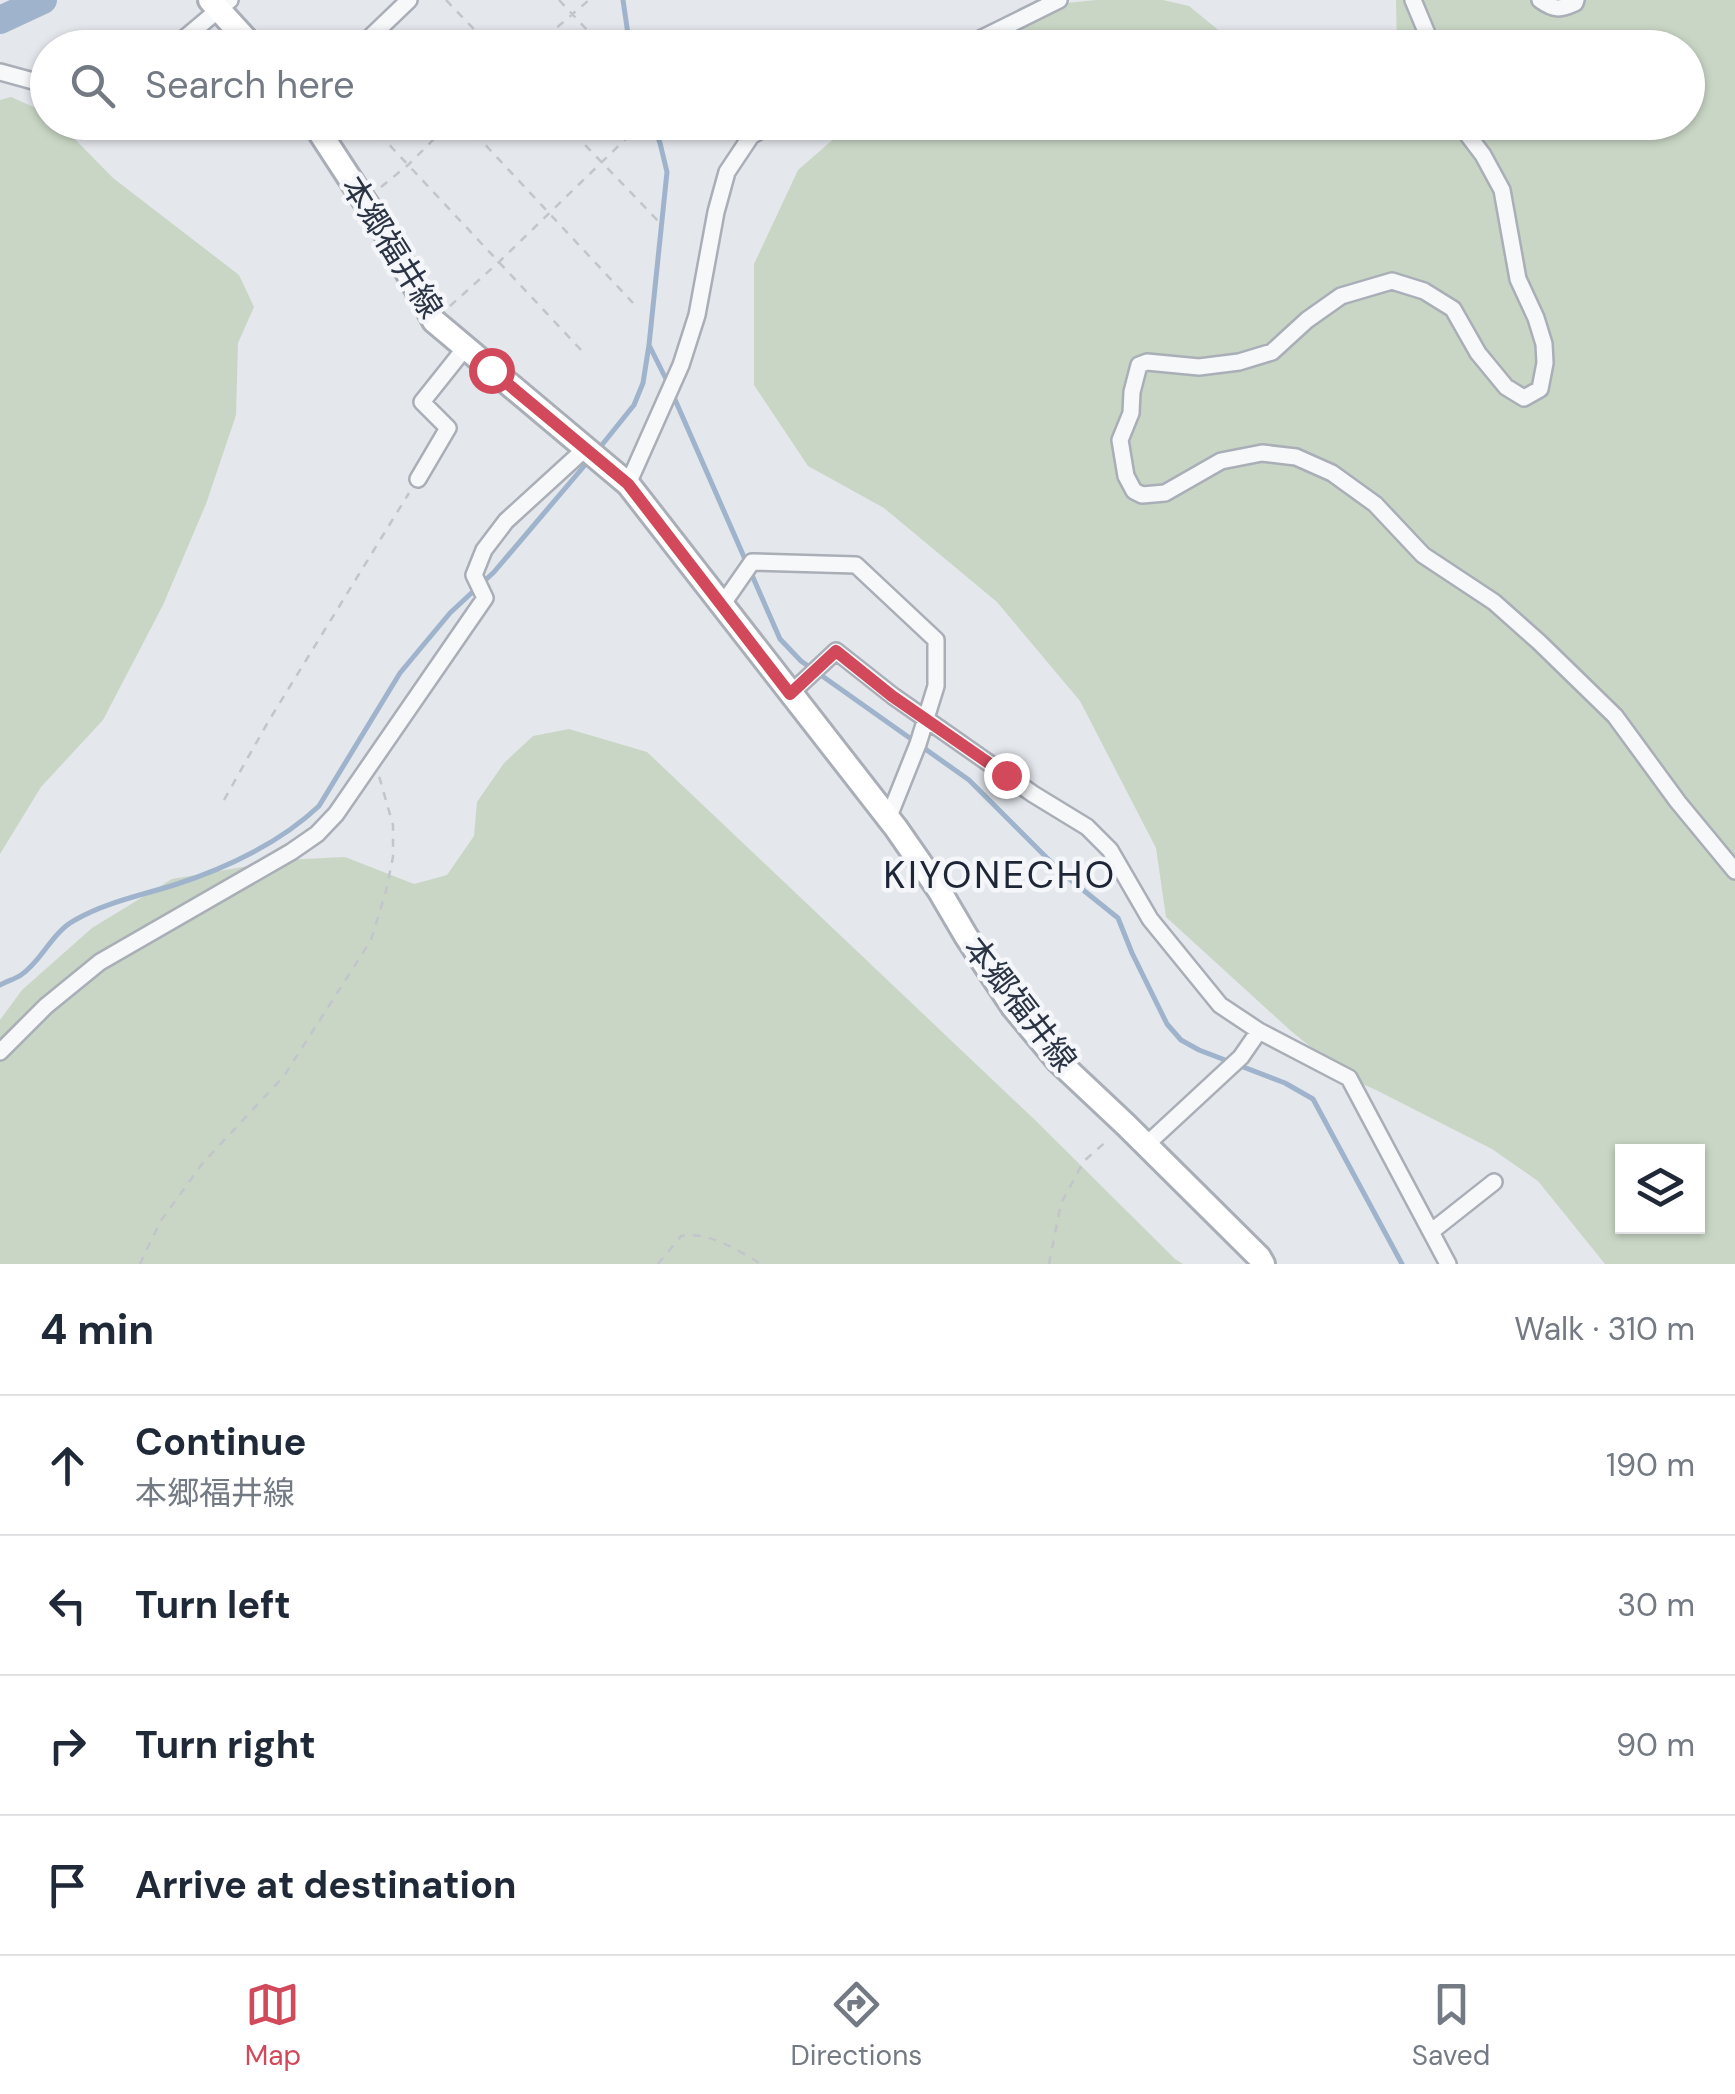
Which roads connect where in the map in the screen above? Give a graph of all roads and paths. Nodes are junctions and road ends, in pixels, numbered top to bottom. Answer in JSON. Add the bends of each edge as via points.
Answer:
{"nodes":[{"id":1,"x":409,"y":0,"type":"edge"},
{"id":2,"x":446,"y":0,"type":"edge"},
{"id":3,"x":559,"y":0,"type":"edge"},
{"id":4,"x":589,"y":0,"type":"edge"},
{"id":5,"x":1059,"y":0,"type":"edge"},
{"id":6,"x":1412,"y":0,"type":"edge"},
{"id":7,"x":1540,"y":0,"type":"edge"},
{"id":8,"x":1576,"y":0,"type":"edge"},
{"id":9,"x":220,"y":3,"type":"edge"},
{"id":10,"x":573,"y":14,"type":"junction"},
{"id":11,"x":192,"y":30,"type":"edge"},
{"id":12,"x":240,"y":30,"type":"edge"},
{"id":13,"x":378,"y":30,"type":"edge"},
{"id":14,"x":475,"y":30,"type":"edge"},
{"id":15,"x":555,"y":30,"type":"edge"},
{"id":16,"x":588,"y":30,"type":"edge"},
{"id":17,"x":998,"y":30,"type":"edge"},
{"id":18,"x":1425,"y":30,"type":"edge"},
{"id":19,"x":0,"y":72,"type":"edge"},
{"id":20,"x":30,"y":80,"type":"edge"},
{"id":21,"x":325,"y":140,"type":"edge"},
{"id":22,"x":385,"y":140,"type":"edge"},
{"id":23,"x":434,"y":140,"type":"edge"},
{"id":24,"x":481,"y":140,"type":"edge"},
{"id":25,"x":580,"y":140,"type":"edge"},
{"id":26,"x":624,"y":140,"type":"edge"},
{"id":27,"x":748,"y":140,"type":"edge"},
{"id":28,"x":1472,"y":140,"type":"edge"},
{"id":29,"x":601,"y":162,"type":"junction"},
{"id":30,"x":408,"y":165,"type":"junction"},
{"id":31,"x":364,"y":200,"type":"junction"},
{"id":32,"x":548,"y":212,"type":"junction"},
{"id":33,"x":662,"y":226,"type":"dead end"},
{"id":34,"x":498,"y":262,"type":"junction"},
{"id":35,"x":633,"y":303,"type":"dead end"},
{"id":36,"x":434,"y":321,"type":"junction"},
{"id":37,"x":466,"y":348,"type":"junction"},
{"id":38,"x":581,"y":350,"type":"dead end"},
{"id":39,"x":586,"y":448,"type":"junction"},
{"id":40,"x":418,"y":479,"type":"joint"},
{"id":41,"x":628,"y":484,"type":"junction"},
{"id":42,"x":722,"y":605,"type":"junction"},
{"id":43,"x":790,"y":694,"type":"junction"},
{"id":44,"x":926,"y":718,"type":"junction"},
{"id":45,"x":374,"y":761,"type":"junction"},
{"id":46,"x":224,"y":800,"type":"dead end"},
{"id":47,"x":888,"y":819,"type":"junction"},
{"id":48,"x":1735,"y":871,"type":"edge"},
{"id":49,"x":1258,"y":1031,"type":"junction"},
{"id":50,"x":0,"y":1052,"type":"edge"},
{"id":51,"x":1126,"y":1125,"type":"junction"},
{"id":52,"x":1146,"y":1144,"type":"junction"},
{"id":53,"x":1494,"y":1182,"type":"dead end"},
{"id":54,"x":1432,"y":1232,"type":"junction"},
{"id":55,"x":140,"y":1264,"type":"edge"},
{"id":56,"x":658,"y":1264,"type":"edge"},
{"id":57,"x":761,"y":1264,"type":"edge"},
{"id":58,"x":1049,"y":1264,"type":"edge"},
{"id":59,"x":1263,"y":1264,"type":"edge"},
{"id":60,"x":1448,"y":1264,"type":"edge"}],
"edges":[{"from":1,"to":13,"type":"street"},
{"from":2,"to":14,"type":"path"},
{"from":3,"to":10,"type":"path"},
{"from":4,"to":10,"type":"path"},
{"from":5,"to":17,"type":"street"},
{"from":6,"to":18,"type":"street"},
{"from":7,"to":8,"type":"street","via":[[1562,10]]},
{"from":9,"to":11,"type":"street"},
{"from":9,"to":12,"type":"main road"},
{"from":10,"to":15,"type":"path"},
{"from":10,"to":16,"type":"path"},
{"from":19,"to":20,"type":"street"},
{"from":21,"to":31,"type":"main road","name":"本郷福井線"},
{"from":22,"to":30,"type":"path"},
{"from":23,"to":30,"type":"path"},
{"from":24,"to":32,"type":"path"},
{"from":25,"to":29,"type":"path"},
{"from":26,"to":29,"type":"path"},
{"from":27,"to":41,"type":"street","via":[[727,172],[681,365]]},
{"from":28,"to":48,"type":"street","via":[[1502,190],[1518,279],[1544,344],[1540,389],[1524,398],[1506,387],[1453,309],[1392,281],[1341,296],[1272,352],[1198,367],[1139,366],[1120,440],[1126,476],[1142,496],[1164,493],[1221,461],[1262,452],[1296,457],[1332,474],[1374,504],[1423,556],[1494,602],[1615,716]]},
{"from":29,"to":32,"type":"path"},
{"from":29,"to":33,"type":"path"},
{"from":30,"to":31,"type":"path"},
{"from":30,"to":34,"type":"path"},
{"from":31,"to":36,"type":"main road","name":"本郷福井線"},
{"from":32,"to":34,"type":"path"},
{"from":32,"to":35,"type":"path"},
{"from":34,"to":36,"type":"path"},
{"from":34,"to":38,"type":"path"},
{"from":36,"to":37,"type":"main road","name":"本郷福井線"},
{"from":37,"to":39,"type":"main road","name":"本郷福井線"},
{"from":37,"to":40,"type":"street","via":[[422,402],[448,428]]},
{"from":39,"to":41,"type":"main road","name":"本郷福井線"},
{"from":39,"to":45,"type":"street","via":[[484,550],[474,576],[486,598]]},
{"from":40,"to":46,"type":"path"},
{"from":41,"to":42,"type":"main road","name":"本郷福井線"},
{"from":42,"to":43,"type":"main road","name":"本郷福井線"},
{"from":42,"to":44,"type":"street","via":[[752,562],[856,565],[936,640],[936,686]]},
{"from":43,"to":44,"type":"street","via":[[836,651]]},
{"from":43,"to":47,"type":"main road","name":"本郷福井線"},
{"from":44,"to":47,"type":"street"},
{"from":44,"to":49,"type":"street","via":[[1087,827],[1220,1005]]},
{"from":45,"to":50,"type":"street","via":[[317,834],[100,962]]},
{"from":45,"to":55,"type":"path","via":[[394,841],[371,940],[284,1076],[202,1164],[160,1222]]},
{"from":47,"to":51,"type":"main road","name":"本郷福井線","via":[[1013,1006],[1058,1061]]},
{"from":49,"to":52,"type":"street","via":[[1241,1057]]},
{"from":49,"to":54,"type":"street","via":[[1349,1078]]},
{"from":51,"to":52,"type":"main road","name":"本郷福井線"},
{"from":51,"to":58,"type":"path","via":[[1084,1161],[1061,1203]]},
{"from":52,"to":59,"type":"main road","name":"本郷福井線"},
{"from":53,"to":54,"type":"street"},
{"from":54,"to":60,"type":"street"},
{"from":56,"to":57,"type":"path","via":[[681,1236],[693,1234]]}]}
